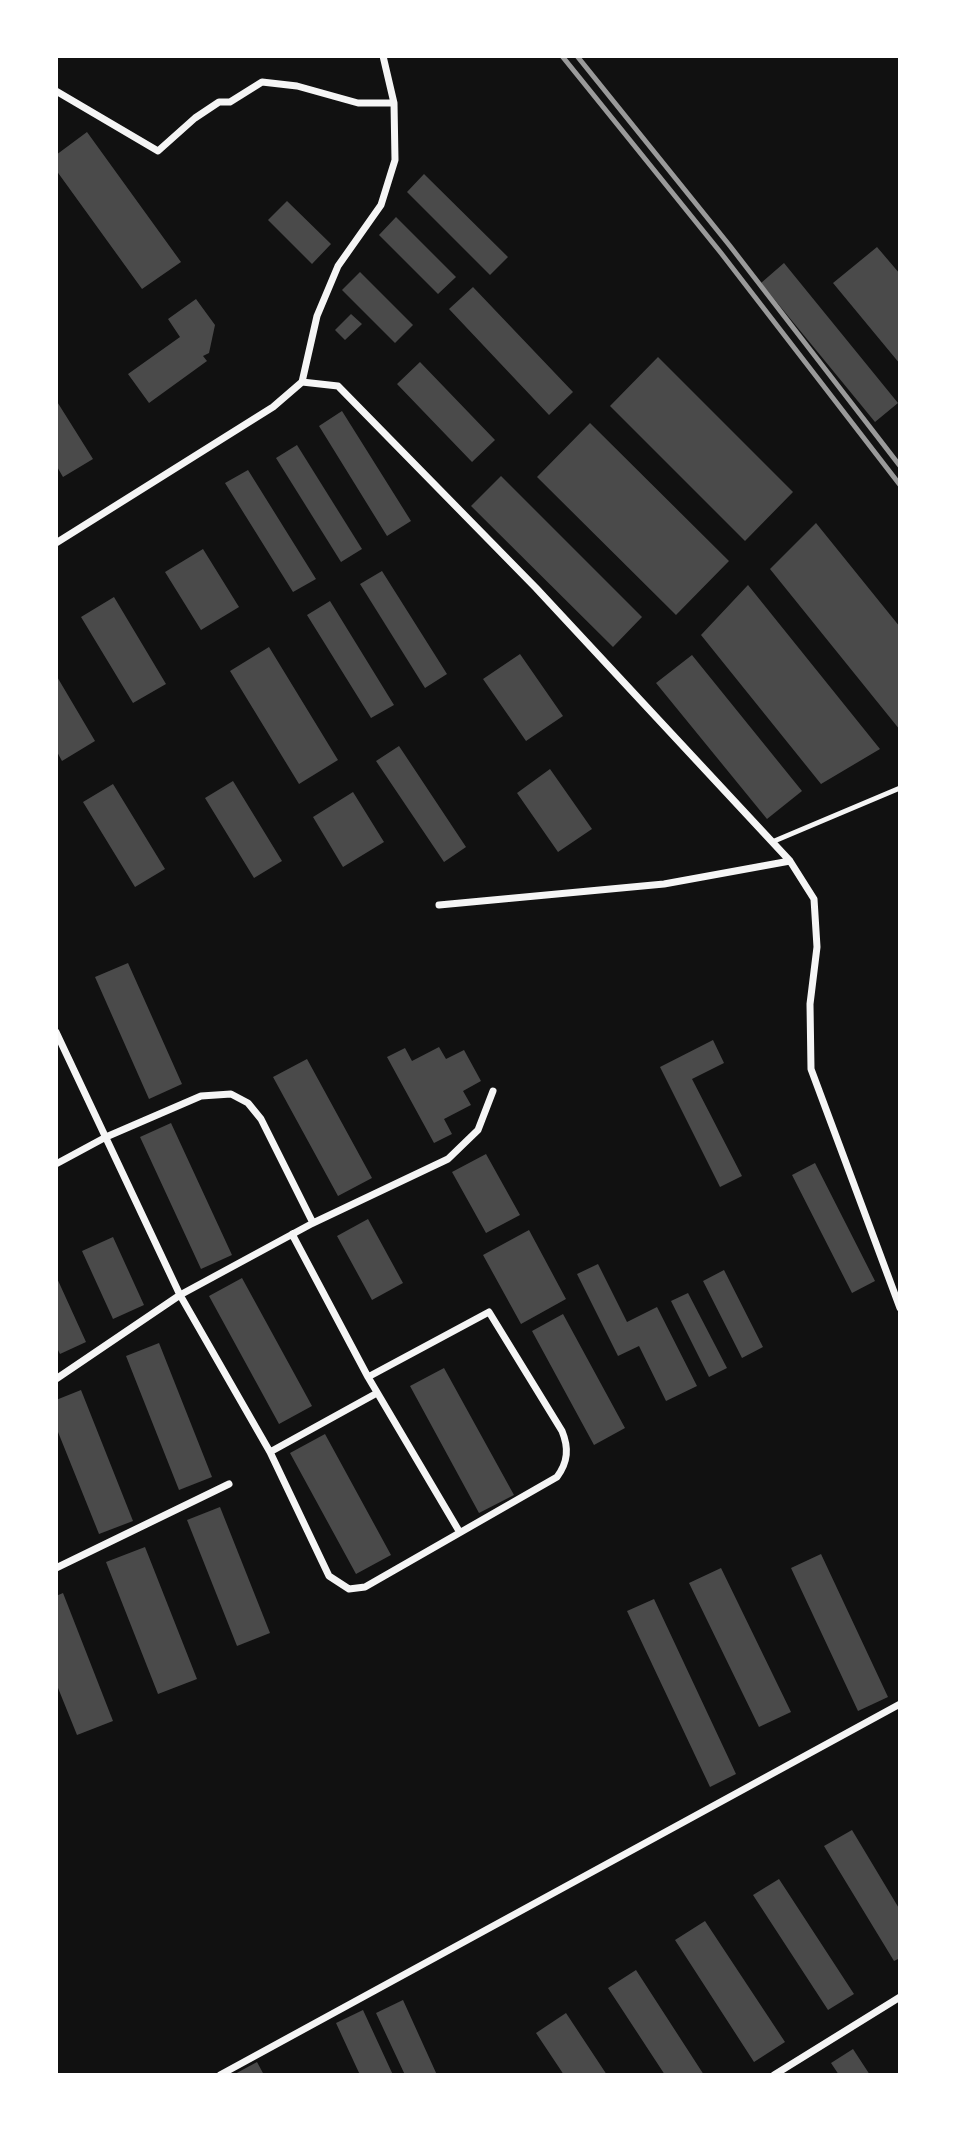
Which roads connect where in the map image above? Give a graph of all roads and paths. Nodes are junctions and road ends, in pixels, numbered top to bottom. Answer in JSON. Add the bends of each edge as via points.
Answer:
{"nodes":[{"id":1,"x":383,"y":56,"type":"edge"},
{"id":2,"x":56,"y":92,"type":"edge"},
{"id":3,"x":394,"y":103,"type":"junction"},
{"id":4,"x":302,"y":382,"type":"junction"},
{"id":5,"x":56,"y":543,"type":"edge"},
{"id":6,"x":900,"y":788,"type":"edge"},
{"id":7,"x":772,"y":842,"type":"junction"},
{"id":8,"x":790,"y":862,"type":"junction"},
{"id":9,"x":439,"y":905,"type":"dead end"},
{"id":10,"x":56,"y":1032,"type":"edge"},
{"id":11,"x":493,"y":1091,"type":"dead end"},
{"id":12,"x":106,"y":1137,"type":"junction"},
{"id":13,"x":56,"y":1164,"type":"edge"},
{"id":14,"x":313,"y":1223,"type":"junction"},
{"id":15,"x":292,"y":1234,"type":"junction"},
{"id":16,"x":180,"y":1295,"type":"junction"},
{"id":17,"x":900,"y":1308,"type":"edge"},
{"id":18,"x":368,"y":1377,"type":"junction"},
{"id":19,"x":56,"y":1379,"type":"edge"},
{"id":20,"x":377,"y":1393,"type":"junction"},
{"id":21,"x":270,"y":1452,"type":"junction"},
{"id":22,"x":229,"y":1483,"type":"dead end"},
{"id":23,"x":459,"y":1531,"type":"junction"},
{"id":24,"x":56,"y":1568,"type":"edge"},
{"id":25,"x":900,"y":1704,"type":"edge"},
{"id":26,"x":900,"y":1997,"type":"edge"},
{"id":27,"x":220,"y":2075,"type":"edge"},
{"id":28,"x":774,"y":2075,"type":"edge"}],
"edges":[{"from":1,"to":3,"type":"street"},
{"from":2,"to":3,"type":"street","via":[[158,150],[211,107],[230,102],[262,82],[288,84],[358,103]]},
{"from":3,"to":4,"type":"street","via":[[395,160],[381,205],[338,265],[317,316]]},
{"from":4,"to":5,"type":"street","via":[[273,407]]},
{"from":4,"to":7,"type":"street","via":[[338,386],[536,588]]},
{"from":6,"to":7,"type":"lane"},
{"from":7,"to":8,"type":"street"},
{"from":8,"to":9,"type":"street","via":[[664,884]]},
{"from":8,"to":17,"type":"street","via":[[814,899],[817,947],[810,1004],[810,1069]]},
{"from":10,"to":12,"type":"street"},
{"from":11,"to":14,"type":"street","via":[[478,1130],[448,1160]]},
{"from":12,"to":13,"type":"street"},
{"from":12,"to":14,"type":"street","via":[[201,1096],[220,1093],[240,1098],[261,1119]]},
{"from":12,"to":16,"type":"street"},
{"from":14,"to":15,"type":"street"},
{"from":15,"to":16,"type":"street"},
{"from":15,"to":18,"type":"street"},
{"from":16,"to":19,"type":"street"},
{"from":16,"to":21,"type":"street"},
{"from":18,"to":20,"type":"street"},
{"from":18,"to":23,"type":"street","via":[[489,1311],[562,1431],[567,1455],[557,1477]]},
{"from":20,"to":21,"type":"street"},
{"from":20,"to":23,"type":"street"},
{"from":21,"to":23,"type":"street","via":[[329,1576],[341,1586],[365,1587]]},
{"from":22,"to":24,"type":"street"},
{"from":25,"to":27,"type":"street"},
{"from":26,"to":28,"type":"street"}]}
